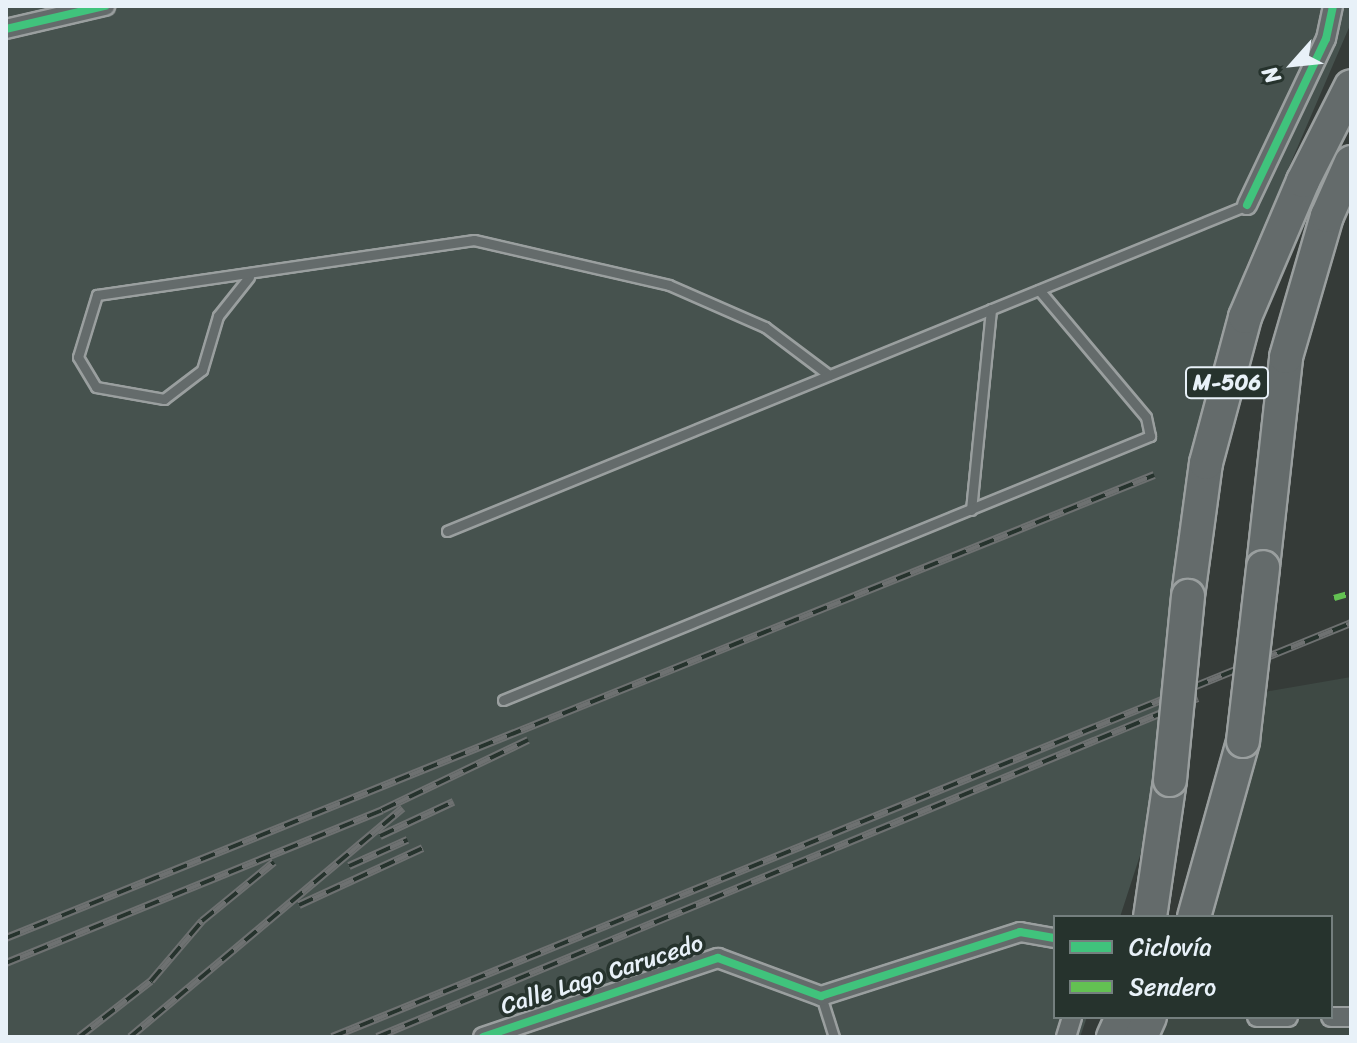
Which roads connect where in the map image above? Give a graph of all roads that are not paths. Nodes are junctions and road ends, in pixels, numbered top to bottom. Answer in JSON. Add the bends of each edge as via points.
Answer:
{"nodes":[{"id":1,"x":105,"y":6,"type":"edge"},
{"id":2,"x":1333,"y":6,"type":"edge"},
{"id":3,"x":6,"y":29,"type":"edge"},
{"id":4,"x":1351,"y":86,"type":"edge"},
{"id":5,"x":1351,"y":162,"type":"edge"},
{"id":6,"x":1247,"y":205,"type":"joint"},
{"id":7,"x":249,"y":277,"type":"junction"},
{"id":8,"x":1039,"y":290,"type":"junction"},
{"id":9,"x":991,"y":309,"type":"junction"},
{"id":10,"x":829,"y":375,"type":"junction"},
{"id":11,"x":971,"y":510,"type":"junction"},
{"id":12,"x":447,"y":531,"type":"dead end"},
{"id":13,"x":503,"y":700,"type":"dead end"},
{"id":14,"x":1150,"y":915,"type":"edge"},
{"id":15,"x":1195,"y":915,"type":"edge"},
{"id":16,"x":1053,"y":938,"type":"edge"},
{"id":17,"x":821,"y":996,"type":"junction"},
{"id":18,"x":483,"y":1037,"type":"edge"},
{"id":19,"x":834,"y":1037,"type":"edge"}],
"edges":[{"from":1,"to":3,"type":"street"},
{"from":2,"to":6,"type":"street","via":[[1326,39]]},
{"from":4,"to":14,"type":"highway","number":"M-506","bridge":true,"via":[[1303,181],[1245,317],[1206,463]]},
{"from":5,"to":15,"type":"highway","number":"M-506","bridge":true,"via":[[1327,216],[1286,357],[1243,741]]},
{"from":6,"to":8,"type":"lane"},
{"from":7,"to":7,"type":"lane","via":[[97,295],[78,357],[96,387],[164,399],[202,370],[218,316]]},
{"from":7,"to":10,"type":"lane","via":[[474,240],[669,285],[765,327]]},
{"from":8,"to":9,"type":"lane"},
{"from":8,"to":11,"type":"lane","via":[[1146,417],[1150,436]]},
{"from":9,"to":10,"type":"lane"},
{"from":9,"to":11,"type":"lane"},
{"from":10,"to":12,"type":"lane"},
{"from":11,"to":13,"type":"lane"},
{"from":16,"to":17,"type":"street","via":[[1020,932]]},
{"from":17,"to":18,"type":"street","name":"Calle Lago Carucedo","via":[[718,958]]},
{"from":17,"to":19,"type":"lane"}]}
